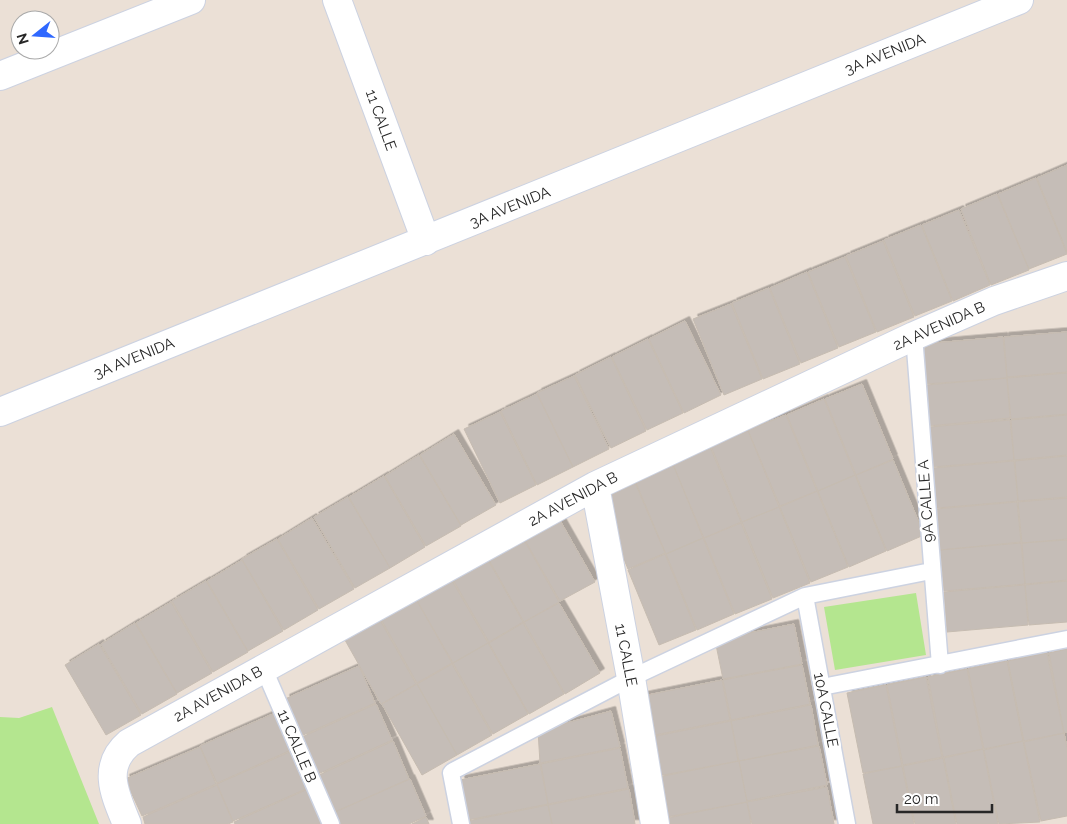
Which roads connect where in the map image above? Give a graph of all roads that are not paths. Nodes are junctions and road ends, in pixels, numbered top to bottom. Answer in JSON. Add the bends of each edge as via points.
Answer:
{"nodes":[{"id":1,"x":191,"y":0,"type":"edge"},
{"id":2,"x":336,"y":0,"type":"edge"},
{"id":3,"x":1019,"y":0,"type":"edge"},
{"id":4,"x":0,"y":76,"type":"edge"},
{"id":5,"x":426,"y":241,"type":"junction"},
{"id":6,"x":1067,"y":276,"type":"edge"},
{"id":7,"x":914,"y":336,"type":"junction"},
{"id":8,"x":0,"y":412,"type":"edge"},
{"id":9,"x":595,"y":486,"type":"junction"},
{"id":10,"x":931,"y":571,"type":"junction"},
{"id":11,"x":805,"y":596,"type":"junction"},
{"id":12,"x":1067,"y":640,"type":"edge"},
{"id":13,"x":940,"y":665,"type":"junction"},
{"id":14,"x":264,"y":668,"type":"junction"},
{"id":15,"x":631,"y":678,"type":"junction"},
{"id":16,"x":822,"y":687,"type":"junction"},
{"id":17,"x":127,"y":824,"type":"edge"},
{"id":18,"x":331,"y":824,"type":"edge"},
{"id":19,"x":461,"y":824,"type":"edge"},
{"id":20,"x":655,"y":824,"type":"edge"},
{"id":21,"x":847,"y":824,"type":"edge"}],
"edges":[{"from":1,"to":4,"type":"street"},
{"from":2,"to":5,"type":"street","name":"11 CALLE"},
{"from":3,"to":5,"type":"street","name":"3A AVENIDA"},
{"from":5,"to":8,"type":"street","name":"3A AVENIDA"},
{"from":6,"to":7,"type":"street","name":"2A AVENIDA B","via":[[994,301]]},
{"from":7,"to":9,"type":"street","name":"2A AVENIDA B"},
{"from":7,"to":10,"type":"lane","name":"9A CALLE A"},
{"from":9,"to":14,"type":"street","name":"2A AVENIDA B"},
{"from":9,"to":15,"type":"street","name":"11 CALLE"},
{"from":10,"to":11,"type":"lane"},
{"from":10,"to":13,"type":"lane","name":"9A CALLE A"},
{"from":11,"to":15,"type":"lane"},
{"from":11,"to":16,"type":"lane","name":"10A CALLE"},
{"from":12,"to":13,"type":"lane"},
{"from":13,"to":16,"type":"lane"},
{"from":14,"to":17,"type":"street","name":"2A AVENIDA B","via":[[129,743],[116,758],[111,772]]},
{"from":14,"to":18,"type":"lane","name":"11 CALLE B"},
{"from":15,"to":19,"type":"lane","via":[[453,771]]},
{"from":15,"to":20,"type":"street","name":"11 CALLE"},
{"from":16,"to":21,"type":"lane","name":"10A CALLE"}]}
